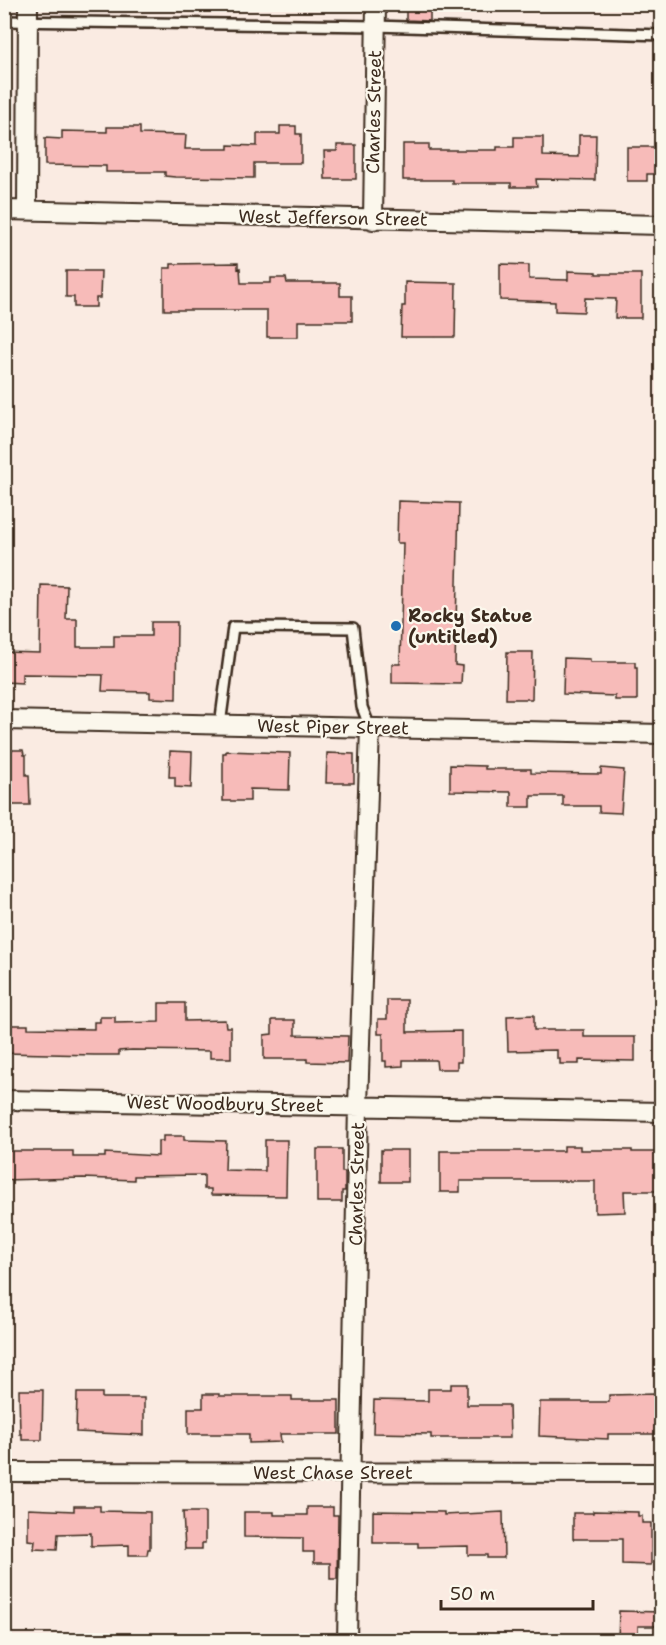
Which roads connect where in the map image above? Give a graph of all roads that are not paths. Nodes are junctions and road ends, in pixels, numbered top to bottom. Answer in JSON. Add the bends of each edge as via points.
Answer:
{"nodes":[{"id":1,"x":375,"y":4,"type":"edge"},
{"id":2,"x":28,"y":13,"type":"edge"},
{"id":3,"x":4,"y":21,"type":"edge"},
{"id":4,"x":375,"y":26,"type":"junction"},
{"id":5,"x":662,"y":35,"type":"edge"},
{"id":6,"x":4,"y":210,"type":"edge"},
{"id":7,"x":27,"y":210,"type":"junction"},
{"id":8,"x":373,"y":220,"type":"junction"},
{"id":9,"x":662,"y":225,"type":"edge"},
{"id":10,"x":4,"y":720,"type":"edge"},
{"id":11,"x":220,"y":725,"type":"junction"},
{"id":12,"x":370,"y":728,"type":"junction"},
{"id":13,"x":662,"y":734,"type":"edge"},
{"id":14,"x":4,"y":1100,"type":"edge"},
{"id":15,"x":358,"y":1106,"type":"junction"},
{"id":16,"x":662,"y":1112,"type":"edge"},
{"id":17,"x":4,"y":1472,"type":"edge"},
{"id":18,"x":352,"y":1472,"type":"junction"},
{"id":19,"x":662,"y":1473,"type":"edge"},
{"id":20,"x":347,"y":1641,"type":"edge"}],
"edges":[{"from":1,"to":4,"type":"street","name":"Charles Street"},
{"from":2,"to":3,"type":"lane"},
{"from":2,"to":4,"type":"lane"},
{"from":2,"to":7,"type":"street"},
{"from":4,"to":5,"type":"lane"},
{"from":4,"to":8,"type":"street","name":"Charles Street"},
{"from":6,"to":7,"type":"street","name":"West Jefferson Street"},
{"from":7,"to":8,"type":"street","name":"West Jefferson Street"},
{"from":8,"to":9,"type":"street","name":"West Jefferson Street"},
{"from":10,"to":11,"type":"street","name":"West Piper Street"},
{"from":11,"to":12,"type":"street","name":"West Piper Street"},
{"from":11,"to":12,"type":"lane","via":[[233,627],[353,628],[362,707]]},
{"from":12,"to":13,"type":"street","name":"West Piper Street"},
{"from":12,"to":15,"type":"street","name":"Charles Street"},
{"from":14,"to":15,"type":"street","name":"West Woodbury Street"},
{"from":15,"to":16,"type":"street","name":"West Woodbury Street"},
{"from":15,"to":18,"type":"street","name":"Charles Street"},
{"from":17,"to":18,"type":"street","name":"West Chase Street"},
{"from":18,"to":19,"type":"street","name":"West Chase Street"},
{"from":18,"to":20,"type":"street","name":"Charles Street"}]}
